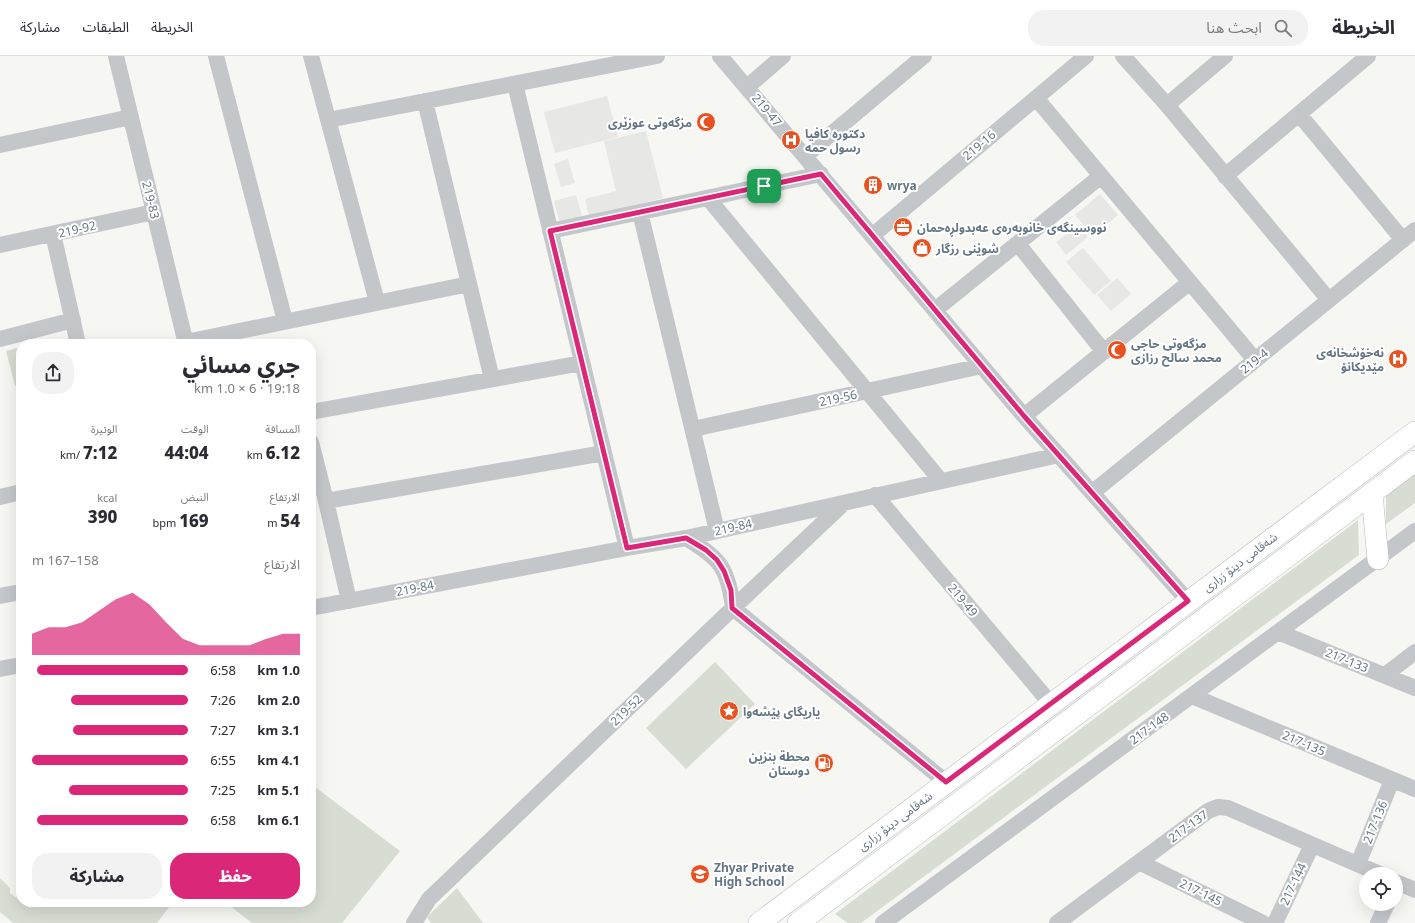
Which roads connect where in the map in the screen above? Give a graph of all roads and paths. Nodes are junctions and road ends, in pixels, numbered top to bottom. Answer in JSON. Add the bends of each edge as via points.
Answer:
{"nodes":[{"id":1,"x":116,"y":56,"type":"edge"},
{"id":2,"x":216,"y":56,"type":"edge"},
{"id":3,"x":311,"y":56,"type":"edge"},
{"id":4,"x":657,"y":56,"type":"edge"},
{"id":5,"x":720,"y":56,"type":"edge"},
{"id":6,"x":782,"y":56,"type":"edge"},
{"id":7,"x":924,"y":56,"type":"edge"},
{"id":8,"x":1086,"y":56,"type":"edge"},
{"id":9,"x":1123,"y":56,"type":"edge"},
{"id":10,"x":1225,"y":56,"type":"edge"},
{"id":11,"x":1368,"y":56,"type":"edge"},
{"id":12,"x":514,"y":84,"type":"junction"},
{"id":13,"x":747,"y":87,"type":"junction"},
{"id":14,"x":1036,"y":98,"type":"junction"},
{"id":15,"x":425,"y":102,"type":"junction"},
{"id":16,"x":1167,"y":105,"type":"junction"},
{"id":17,"x":1299,"y":114,"type":"junction"},
{"id":18,"x":131,"y":117,"type":"junction"},
{"id":19,"x":328,"y":120,"type":"junction"},
{"id":20,"x":0,"y":145,"type":"edge"},
{"id":21,"x":805,"y":156,"type":"junction"},
{"id":22,"x":821,"y":174,"type":"junction"},
{"id":23,"x":1101,"y":176,"type":"junction"},
{"id":24,"x":1225,"y":176,"type":"junction"},
{"id":25,"x":708,"y":198,"type":"junction"},
{"id":26,"x":154,"y":212,"type":"junction"},
{"id":27,"x":640,"y":212,"type":"junction"},
{"id":28,"x":550,"y":231,"type":"junction"},
{"id":29,"x":53,"y":234,"type":"junction"},
{"id":30,"x":873,"y":235,"type":"junction"},
{"id":31,"x":1409,"y":235,"type":"edge"},
{"id":32,"x":1018,"y":244,"type":"junction"},
{"id":33,"x":0,"y":245,"type":"edge"},
{"id":34,"x":1190,"y":282,"type":"junction"},
{"id":35,"x":469,"y":284,"type":"junction"},
{"id":36,"x":1329,"y":300,"type":"junction"},
{"id":37,"x":377,"y":302,"type":"junction"},
{"id":38,"x":935,"y":310,"type":"junction"},
{"id":39,"x":73,"y":320,"type":"junction"},
{"id":40,"x":285,"y":321,"type":"junction"},
{"id":41,"x":0,"y":339,"type":"edge"},
{"id":42,"x":77,"y":339,"type":"edge"},
{"id":43,"x":185,"y":339,"type":"edge"},
{"id":44,"x":204,"y":339,"type":"edge"},
{"id":45,"x":1104,"y":352,"type":"junction"},
{"id":46,"x":1255,"y":360,"type":"junction"},
{"id":47,"x":582,"y":363,"type":"junction"},
{"id":48,"x":982,"y":366,"type":"junction"},
{"id":49,"x":492,"y":379,"type":"junction"},
{"id":50,"x":867,"y":392,"type":"junction"},
{"id":51,"x":316,"y":411,"type":"edge"},
{"id":52,"x":1024,"y":416,"type":"junction"},
{"id":53,"x":693,"y":429,"type":"junction"},
{"id":54,"x":1415,"y":432,"type":"edge"},
{"id":55,"x":604,"y":453,"type":"junction"},
{"id":56,"x":1059,"y":455,"type":"junction"},
{"id":57,"x":1415,"y":461,"type":"edge"},
{"id":58,"x":316,"y":462,"type":"edge"},
{"id":59,"x":941,"y":481,"type":"junction"},
{"id":60,"x":1093,"y":492,"type":"junction"},
{"id":61,"x":16,"y":493,"type":"edge"},
{"id":62,"x":1372,"y":494,"type":"junction"},
{"id":63,"x":875,"y":495,"type":"junction"},
{"id":64,"x":0,"y":497,"type":"edge"},
{"id":65,"x":326,"y":501,"type":"junction"},
{"id":66,"x":845,"y":502,"type":"junction"},
{"id":67,"x":717,"y":531,"type":"junction"},
{"id":68,"x":1415,"y":531,"type":"edge"},
{"id":69,"x":686,"y":538,"type":"junction"},
{"id":70,"x":627,"y":548,"type":"junction"},
{"id":71,"x":1378,"y":559,"type":"junction"},
{"id":72,"x":16,"y":593,"type":"edge"},
{"id":73,"x":0,"y":596,"type":"edge"},
{"id":74,"x":349,"y":601,"type":"junction"},
{"id":75,"x":1188,"y":601,"type":"junction"},
{"id":76,"x":316,"y":607,"type":"edge"},
{"id":77,"x":732,"y":608,"type":"junction"},
{"id":78,"x":1278,"y":632,"type":"junction"},
{"id":79,"x":1415,"y":652,"type":"edge"},
{"id":80,"x":16,"y":666,"type":"edge"},
{"id":81,"x":0,"y":669,"type":"edge"},
{"id":82,"x":1385,"y":676,"type":"junction"},
{"id":83,"x":1415,"y":688,"type":"edge"},
{"id":84,"x":1192,"y":696,"type":"junction"},
{"id":85,"x":1051,"y":704,"type":"junction"},
{"id":86,"x":1392,"y":780,"type":"junction"},
{"id":87,"x":946,"y":782,"type":"junction"},
{"id":88,"x":1415,"y":789,"type":"edge"},
{"id":89,"x":1312,"y":845,"type":"junction"},
{"id":90,"x":1139,"y":862,"type":"junction"},
{"id":91,"x":1358,"y":864,"type":"junction"},
{"id":92,"x":1365,"y":867,"type":"edge"},
{"id":93,"x":1403,"y":886,"type":"edge"},
{"id":94,"x":1415,"y":890,"type":"edge"},
{"id":95,"x":1384,"y":911,"type":"edge"},
{"id":96,"x":807,"y":921,"type":"edge"},
{"id":97,"x":414,"y":923,"type":"edge"},
{"id":98,"x":759,"y":923,"type":"edge"},
{"id":99,"x":883,"y":923,"type":"edge"},
{"id":100,"x":1057,"y":923,"type":"edge"},
{"id":101,"x":1263,"y":923,"type":"edge"},
{"id":102,"x":1275,"y":923,"type":"edge"},
{"id":103,"x":1378,"y":923,"type":"edge"}],
"edges":[{"from":1,"to":18,"type":"street","name":"219-83"},
{"from":2,"to":40,"type":"street"},
{"from":3,"to":19,"type":"street"},
{"from":4,"to":12,"type":"street"},
{"from":5,"to":13,"type":"street","name":"219-47"},
{"from":6,"to":13,"type":"street"},
{"from":7,"to":21,"type":"street"},
{"from":8,"to":14,"type":"street","name":"219-16"},
{"from":9,"to":16,"type":"street"},
{"from":10,"to":16,"type":"street"},
{"from":11,"to":17,"type":"street"},
{"from":12,"to":15,"type":"street"},
{"from":12,"to":28,"type":"street"},
{"from":13,"to":21,"type":"street","name":"219-47"},
{"from":14,"to":23,"type":"street"},
{"from":14,"to":30,"type":"street","name":"219-16"},
{"from":15,"to":19,"type":"street"},
{"from":15,"to":35,"type":"street"},
{"from":16,"to":24,"type":"street"},
{"from":17,"to":24,"type":"street"},
{"from":17,"to":31,"type":"street"},
{"from":18,"to":20,"type":"street"},
{"from":18,"to":26,"type":"street","name":"219-83"},
{"from":19,"to":37,"type":"street"},
{"from":21,"to":22,"type":"street","name":"219-47"},
{"from":22,"to":25,"type":"street"},
{"from":22,"to":30,"type":"street","name":"219-47"},
{"from":23,"to":32,"type":"street"},
{"from":23,"to":34,"type":"street"},
{"from":24,"to":36,"type":"street"},
{"from":25,"to":27,"type":"street"},
{"from":25,"to":50,"type":"street"},
{"from":26,"to":29,"type":"street","name":"219-92"},
{"from":26,"to":43,"type":"street","name":"219-83"},
{"from":27,"to":28,"type":"street"},
{"from":27,"to":53,"type":"street"},
{"from":28,"to":47,"type":"street"},
{"from":29,"to":33,"type":"street","name":"219-92"},
{"from":29,"to":39,"type":"street"},
{"from":30,"to":38,"type":"street","name":"219-47"},
{"from":31,"to":36,"type":"street","name":"219-4"},
{"from":32,"to":38,"type":"street"},
{"from":32,"to":45,"type":"street"},
{"from":34,"to":45,"type":"street"},
{"from":34,"to":46,"type":"street"},
{"from":35,"to":37,"type":"street"},
{"from":35,"to":49,"type":"street"},
{"from":36,"to":46,"type":"street","name":"219-4"},
{"from":37,"to":40,"type":"street"},
{"from":38,"to":48,"type":"street","name":"219-47"},
{"from":39,"to":41,"type":"street"},
{"from":39,"to":42,"type":"street"},
{"from":40,"to":44,"type":"street"},
{"from":45,"to":52,"type":"street"},
{"from":46,"to":60,"type":"street","name":"219-4"},
{"from":47,"to":49,"type":"street"},
{"from":47,"to":55,"type":"street"},
{"from":48,"to":50,"type":"street","name":"219-56"},
{"from":48,"to":52,"type":"street","name":"219-47"},
{"from":49,"to":51,"type":"street"},
{"from":50,"to":53,"type":"street","name":"219-56"},
{"from":50,"to":59,"type":"street"},
{"from":52,"to":56,"type":"street","name":"219-47"},
{"from":53,"to":67,"type":"street"},
{"from":54,"to":75,"type":"main road","name":"شەقامی دینۆ زراری"},
{"from":55,"to":65,"type":"street"},
{"from":55,"to":70,"type":"street"},
{"from":56,"to":59,"type":"street","name":"219-84"},
{"from":56,"to":60,"type":"street","name":"219-47"},
{"from":57,"to":62,"type":"main road","name":"شەقامی دینۆ زراری"},
{"from":58,"to":65,"type":"street"},
{"from":59,"to":63,"type":"street","name":"219-84"},
{"from":60,"to":75,"type":"street","name":"219-47"},
{"from":61,"to":64,"type":"street"},
{"from":62,"to":71,"type":"main road"},
{"from":62,"to":96,"type":"main road","name":"شەقامی دینۆ زراری"},
{"from":63,"to":66,"type":"street","name":"219-84"},
{"from":63,"to":85,"type":"street","name":"219-49"},
{"from":65,"to":74,"type":"street"},
{"from":66,"to":67,"type":"street","name":"219-84"},
{"from":66,"to":77,"type":"street","name":"219-52"},
{"from":67,"to":69,"type":"street","name":"219-84"},
{"from":68,"to":71,"type":"street","name":"217-148"},
{"from":69,"to":70,"type":"street","name":"219-84"},
{"from":69,"to":77,"type":"street","via":[[717,560],[731,590]]},
{"from":70,"to":74,"type":"street","name":"219-84"},
{"from":71,"to":78,"type":"street","name":"217-148"},
{"from":72,"to":73,"type":"street"},
{"from":74,"to":76,"type":"street","name":"219-84"},
{"from":75,"to":85,"type":"main road","name":"شەقامی دینۆ زراری"},
{"from":77,"to":87,"type":"street"},
{"from":77,"to":97,"type":"street","name":"219-52","via":[[429,899]]},
{"from":78,"to":82,"type":"street","name":"217-133"},
{"from":78,"to":84,"type":"street","name":"217-148"},
{"from":79,"to":82,"type":"street"},
{"from":80,"to":81,"type":"street"},
{"from":82,"to":83,"type":"street","name":"217-133"},
{"from":84,"to":86,"type":"street","name":"217-135"},
{"from":84,"to":99,"type":"street","name":"217-148"},
{"from":85,"to":87,"type":"main road","name":"شەقامی دینۆ زراری"},
{"from":86,"to":88,"type":"street","name":"217-135"},
{"from":86,"to":91,"type":"street","name":"217-136"},
{"from":87,"to":98,"type":"main road","name":"شەقامی دینۆ زراری"},
{"from":89,"to":90,"type":"street","name":"217-137","via":[[1228,808],[1218,807],[1208,811]]},
{"from":89,"to":91,"type":"street","name":"217-137"},
{"from":89,"to":102,"type":"street","name":"217-144"},
{"from":90,"to":100,"type":"street","name":"217-137"},
{"from":90,"to":101,"type":"street","name":"217-145"},
{"from":91,"to":92,"type":"street","name":"217-137"},
{"from":93,"to":94,"type":"street"},
{"from":95,"to":103,"type":"street"}]}
